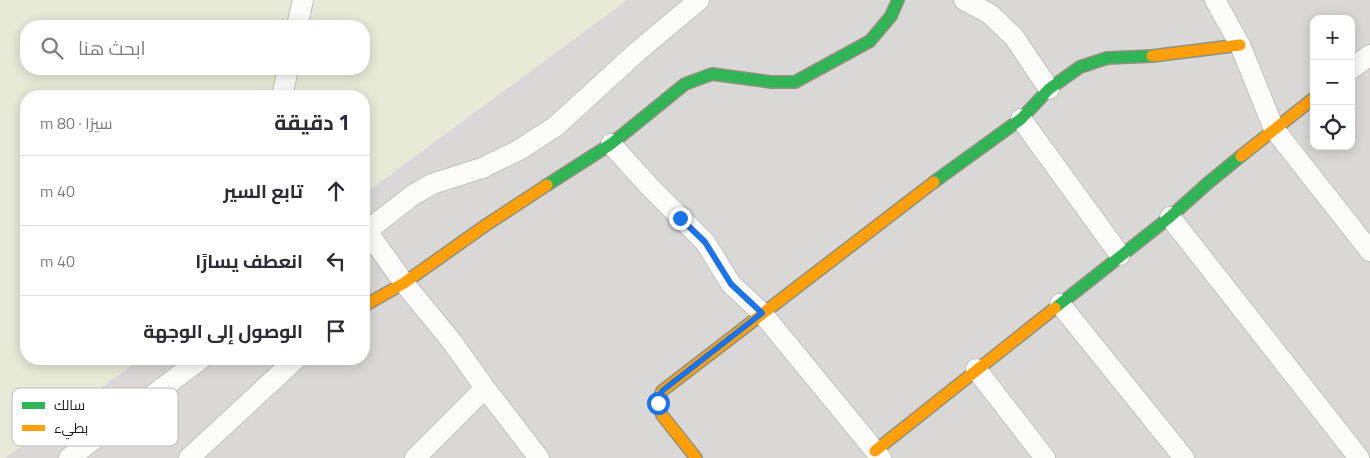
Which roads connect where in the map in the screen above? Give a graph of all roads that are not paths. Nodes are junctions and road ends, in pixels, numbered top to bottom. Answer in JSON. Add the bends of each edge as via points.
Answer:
{"nodes":[{"id":1,"x":303,"y":0,"type":"edge"},
{"id":2,"x":699,"y":0,"type":"edge"},
{"id":3,"x":898,"y":0,"type":"edge"},
{"id":4,"x":964,"y":0,"type":"edge"},
{"id":5,"x":1215,"y":0,"type":"edge"},
{"id":6,"x":298,"y":20,"type":"edge"},
{"id":7,"x":1240,"y":45,"type":"junction"},
{"id":8,"x":1370,"y":54,"type":"edge"},
{"id":9,"x":1355,"y":66,"type":"edge"},
{"id":10,"x":287,"y":75,"type":"edge"},
{"id":11,"x":1049,"y":89,"type":"junction"},
{"id":12,"x":283,"y":90,"type":"edge"},
{"id":13,"x":1310,"y":101,"type":"edge"},
{"id":14,"x":1021,"y":119,"type":"junction"},
{"id":15,"x":1274,"y":129,"type":"junction"},
{"id":16,"x":612,"y":144,"type":"junction"},
{"id":17,"x":1170,"y":217,"type":"junction"},
{"id":18,"x":370,"y":227,"type":"edge"},
{"id":19,"x":370,"y":238,"type":"edge"},
{"id":20,"x":1370,"y":251,"type":"edge"},
{"id":21,"x":1120,"y":255,"type":"junction"},
{"id":22,"x":404,"y":283,"type":"junction"},
{"id":23,"x":370,"y":303,"type":"edge"},
{"id":24,"x":1060,"y":304,"type":"junction"},
{"id":25,"x":762,"y":313,"type":"junction"},
{"id":26,"x":192,"y":365,"type":"edge"},
{"id":27,"x":290,"y":365,"type":"edge"},
{"id":28,"x":976,"y":369,"type":"junction"},
{"id":29,"x":162,"y":388,"type":"edge"},
{"id":30,"x":485,"y":388,"type":"junction"},
{"id":31,"x":85,"y":446,"type":"edge"},
{"id":32,"x":878,"y":454,"type":"edge"},
{"id":33,"x":69,"y":458,"type":"edge"},
{"id":34,"x":189,"y":458,"type":"edge"},
{"id":35,"x":415,"y":458,"type":"edge"},
{"id":36,"x":539,"y":458,"type":"edge"},
{"id":37,"x":696,"y":458,"type":"edge"},
{"id":38,"x":1045,"y":458,"type":"edge"},
{"id":39,"x":1184,"y":458,"type":"edge"},
{"id":40,"x":1359,"y":458,"type":"edge"}],
"edges":[{"from":1,"to":6,"type":"street"},
{"from":2,"to":18,"type":"street","via":[[638,50],[556,126],[519,150],[482,168],[432,184]]},
{"from":3,"to":16,"type":"street","via":[[891,16],[870,41],[816,72],[795,82],[712,74],[684,84]]},
{"from":4,"to":11,"type":"street","via":[[990,14],[1014,37]]},
{"from":5,"to":7,"type":"street"},
{"from":7,"to":11,"type":"street","via":[[1161,56],[1107,58],[1080,67]]},
{"from":7,"to":15,"type":"street"},
{"from":8,"to":9,"type":"street"},
{"from":10,"to":12,"type":"street"},
{"from":11,"to":14,"type":"street"},
{"from":13,"to":15,"type":"street"},
{"from":14,"to":21,"type":"street"},
{"from":14,"to":25,"type":"street"},
{"from":15,"to":17,"type":"street"},
{"from":15,"to":20,"type":"street"},
{"from":16,"to":22,"type":"street","via":[[486,225]]},
{"from":16,"to":25,"type":"street","via":[[705,242],[731,284]]},
{"from":17,"to":21,"type":"street"},
{"from":17,"to":40,"type":"street"},
{"from":19,"to":22,"type":"street"},
{"from":21,"to":24,"type":"street"},
{"from":22,"to":23,"type":"street"},
{"from":22,"to":30,"type":"street"},
{"from":24,"to":28,"type":"street"},
{"from":24,"to":39,"type":"street"},
{"from":25,"to":32,"type":"street"},
{"from":25,"to":37,"type":"street","via":[[662,391],[658,403],[662,415]]},
{"from":26,"to":29,"type":"street"},
{"from":27,"to":34,"type":"street"},
{"from":28,"to":32,"type":"street"},
{"from":28,"to":38,"type":"street"},
{"from":30,"to":35,"type":"street"},
{"from":30,"to":36,"type":"street"},
{"from":31,"to":33,"type":"street"}]}
